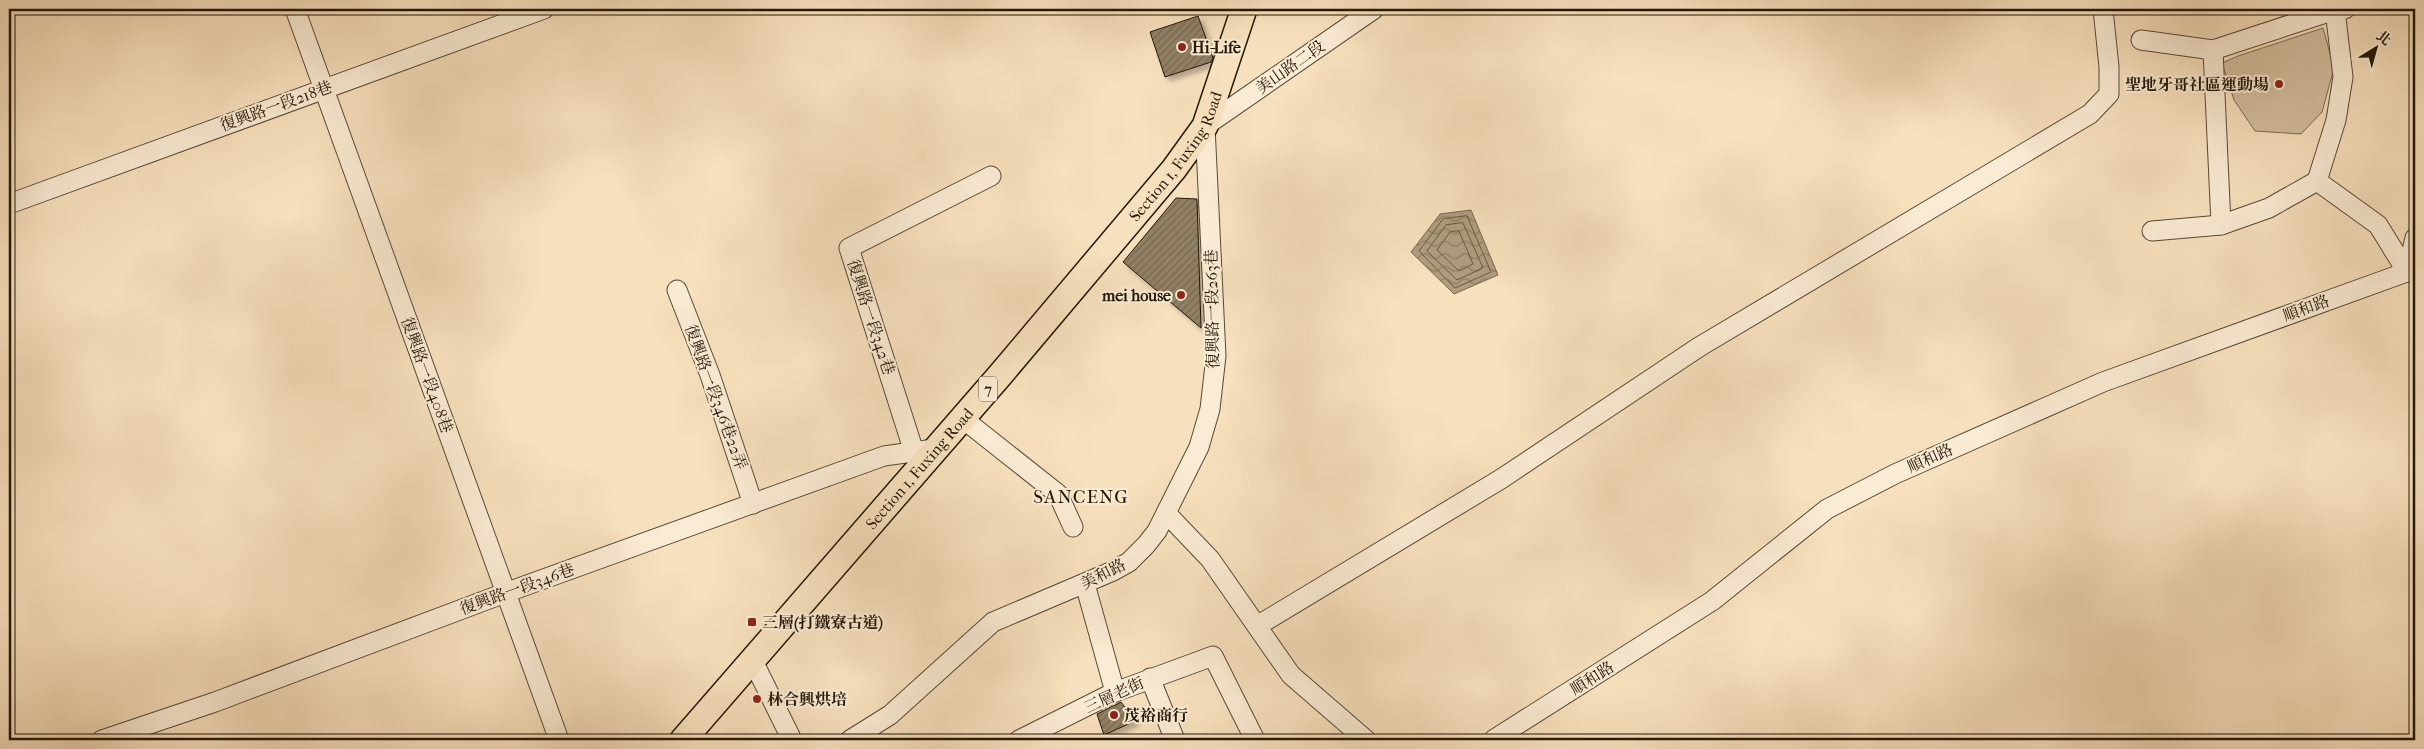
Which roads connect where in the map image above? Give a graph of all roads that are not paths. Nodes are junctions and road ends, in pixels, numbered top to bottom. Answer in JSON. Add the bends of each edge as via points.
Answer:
{"nodes":[{"id":1,"x":295,"y":9,"type":"edge"},
{"id":2,"x":544,"y":9,"type":"edge"},
{"id":3,"x":1244,"y":9,"type":"edge"},
{"id":4,"x":1374,"y":9,"type":"edge"},
{"id":5,"x":2103,"y":9,"type":"edge"},
{"id":6,"x":2340,"y":9,"type":"edge"},
{"id":7,"x":2141,"y":40,"type":"dead end"},
{"id":8,"x":2213,"y":50,"type":"junction"},
{"id":9,"x":324,"y":88,"type":"junction"},
{"id":10,"x":1205,"y":126,"type":"junction"},
{"id":11,"x":991,"y":176,"type":"dead end"},
{"id":12,"x":2317,"y":182,"type":"junction"},
{"id":13,"x":9,"y":204,"type":"edge"},
{"id":14,"x":2221,"y":226,"type":"junction"},
{"id":15,"x":2152,"y":231,"type":"dead end"},
{"id":16,"x":2415,"y":238,"type":"edge"},
{"id":17,"x":2411,"y":270,"type":"edge"},
{"id":18,"x":677,"y":290,"type":"dead end"},
{"id":19,"x":962,"y":418,"type":"junction"},
{"id":20,"x":924,"y":450,"type":"junction"},
{"id":21,"x":753,"y":504,"type":"junction"},
{"id":22,"x":1166,"y":512,"type":"junction"},
{"id":23,"x":1073,"y":527,"type":"dead end"},
{"id":24,"x":1085,"y":584,"type":"junction"},
{"id":25,"x":505,"y":593,"type":"junction"},
{"id":26,"x":1257,"y":626,"type":"junction"},
{"id":27,"x":752,"y":659,"type":"junction"},
{"id":28,"x":1150,"y":678,"type":"junction"},
{"id":29,"x":1116,"y":692,"type":"junction"},
{"id":30,"x":1048,"y":734,"type":"edge"},
{"id":31,"x":102,"y":740,"type":"edge"},
{"id":32,"x":559,"y":740,"type":"edge"},
{"id":33,"x":683,"y":740,"type":"edge"},
{"id":34,"x":792,"y":740,"type":"edge"},
{"id":35,"x":850,"y":740,"type":"edge"},
{"id":36,"x":1019,"y":740,"type":"edge"},
{"id":37,"x":1175,"y":740,"type":"edge"},
{"id":38,"x":1255,"y":740,"type":"edge"},
{"id":39,"x":1366,"y":740,"type":"edge"},
{"id":40,"x":1493,"y":740,"type":"edge"}],
"edges":[{"from":1,"to":9,"type":"street","name":"復興路一段408巷"},
{"from":2,"to":9,"type":"street","name":"復興路一段218巷"},
{"from":3,"to":10,"type":"main road","name":"Section 1, Fuxing Road","number":"7"},
{"from":4,"to":10,"type":"street","name":"美山路二段"},
{"from":5,"to":26,"type":"street","via":[[2109,67],[2108,94],[2090,114],[1699,346],[1501,479]]},
{"from":6,"to":8,"type":"street"},
{"from":6,"to":12,"type":"street","via":[[2343,77],[2336,120]]},
{"from":7,"to":8,"type":"street"},
{"from":8,"to":14,"type":"street"},
{"from":9,"to":13,"type":"street","name":"復興路一段218巷"},
{"from":9,"to":25,"type":"street","name":"復興路一段408巷"},
{"from":10,"to":19,"type":"main road","name":"Section 1, Fuxing Road","number":"7","via":[[1174,169]]},
{"from":10,"to":22,"type":"street","name":"復興路一段263巷","via":[[1216,356],[1210,409],[1199,446]]},
{"from":11,"to":20,"type":"street","name":"復興路一段342巷","via":[[849,248]]},
{"from":12,"to":14,"type":"street","via":[[2269,208]]},
{"from":12,"to":17,"type":"street","via":[[2378,225]]},
{"from":14,"to":15,"type":"street"},
{"from":16,"to":17,"type":"street"},
{"from":17,"to":40,"type":"street","name":"順和路","via":[[2103,382],[1878,482],[1827,509],[1712,601]]},
{"from":18,"to":21,"type":"street","name":"復興路一段346巷22弄","via":[[710,375]]},
{"from":19,"to":20,"type":"main road","name":"Section 1, Fuxing Road","number":"7"},
{"from":19,"to":23,"type":"street","via":[[1058,494]]},
{"from":20,"to":21,"type":"street","name":"復興路一段346巷","via":[[884,456]]},
{"from":20,"to":27,"type":"main road","name":"Section 1, Fuxing Road","number":"7"},
{"from":21,"to":25,"type":"street","name":"復興路一段346巷"},
{"from":22,"to":24,"type":"street","name":"美和路","via":[[1146,545],[1129,562]]},
{"from":22,"to":26,"type":"street","via":[[1210,558]]},
{"from":24,"to":29,"type":"street"},
{"from":24,"to":35,"type":"street","name":"美和路","via":[[993,622],[890,715]]},
{"from":25,"to":31,"type":"street","name":"復興路一段346巷","via":[[216,702]]},
{"from":25,"to":32,"type":"street","name":"復興路一段408巷"},
{"from":26,"to":39,"type":"street","via":[[1291,676]]},
{"from":27,"to":33,"type":"main road","name":"Section 1, Fuxing Road","number":"7"},
{"from":27,"to":34,"type":"street"},
{"from":28,"to":29,"type":"street","name":"三層老街"},
{"from":28,"to":37,"type":"street"},
{"from":28,"to":38,"type":"street","name":"三層老街","via":[[1213,656]]},
{"from":29,"to":30,"type":"street","name":"三層老街"},
{"from":30,"to":36,"type":"street","name":"三層老街"}]}
